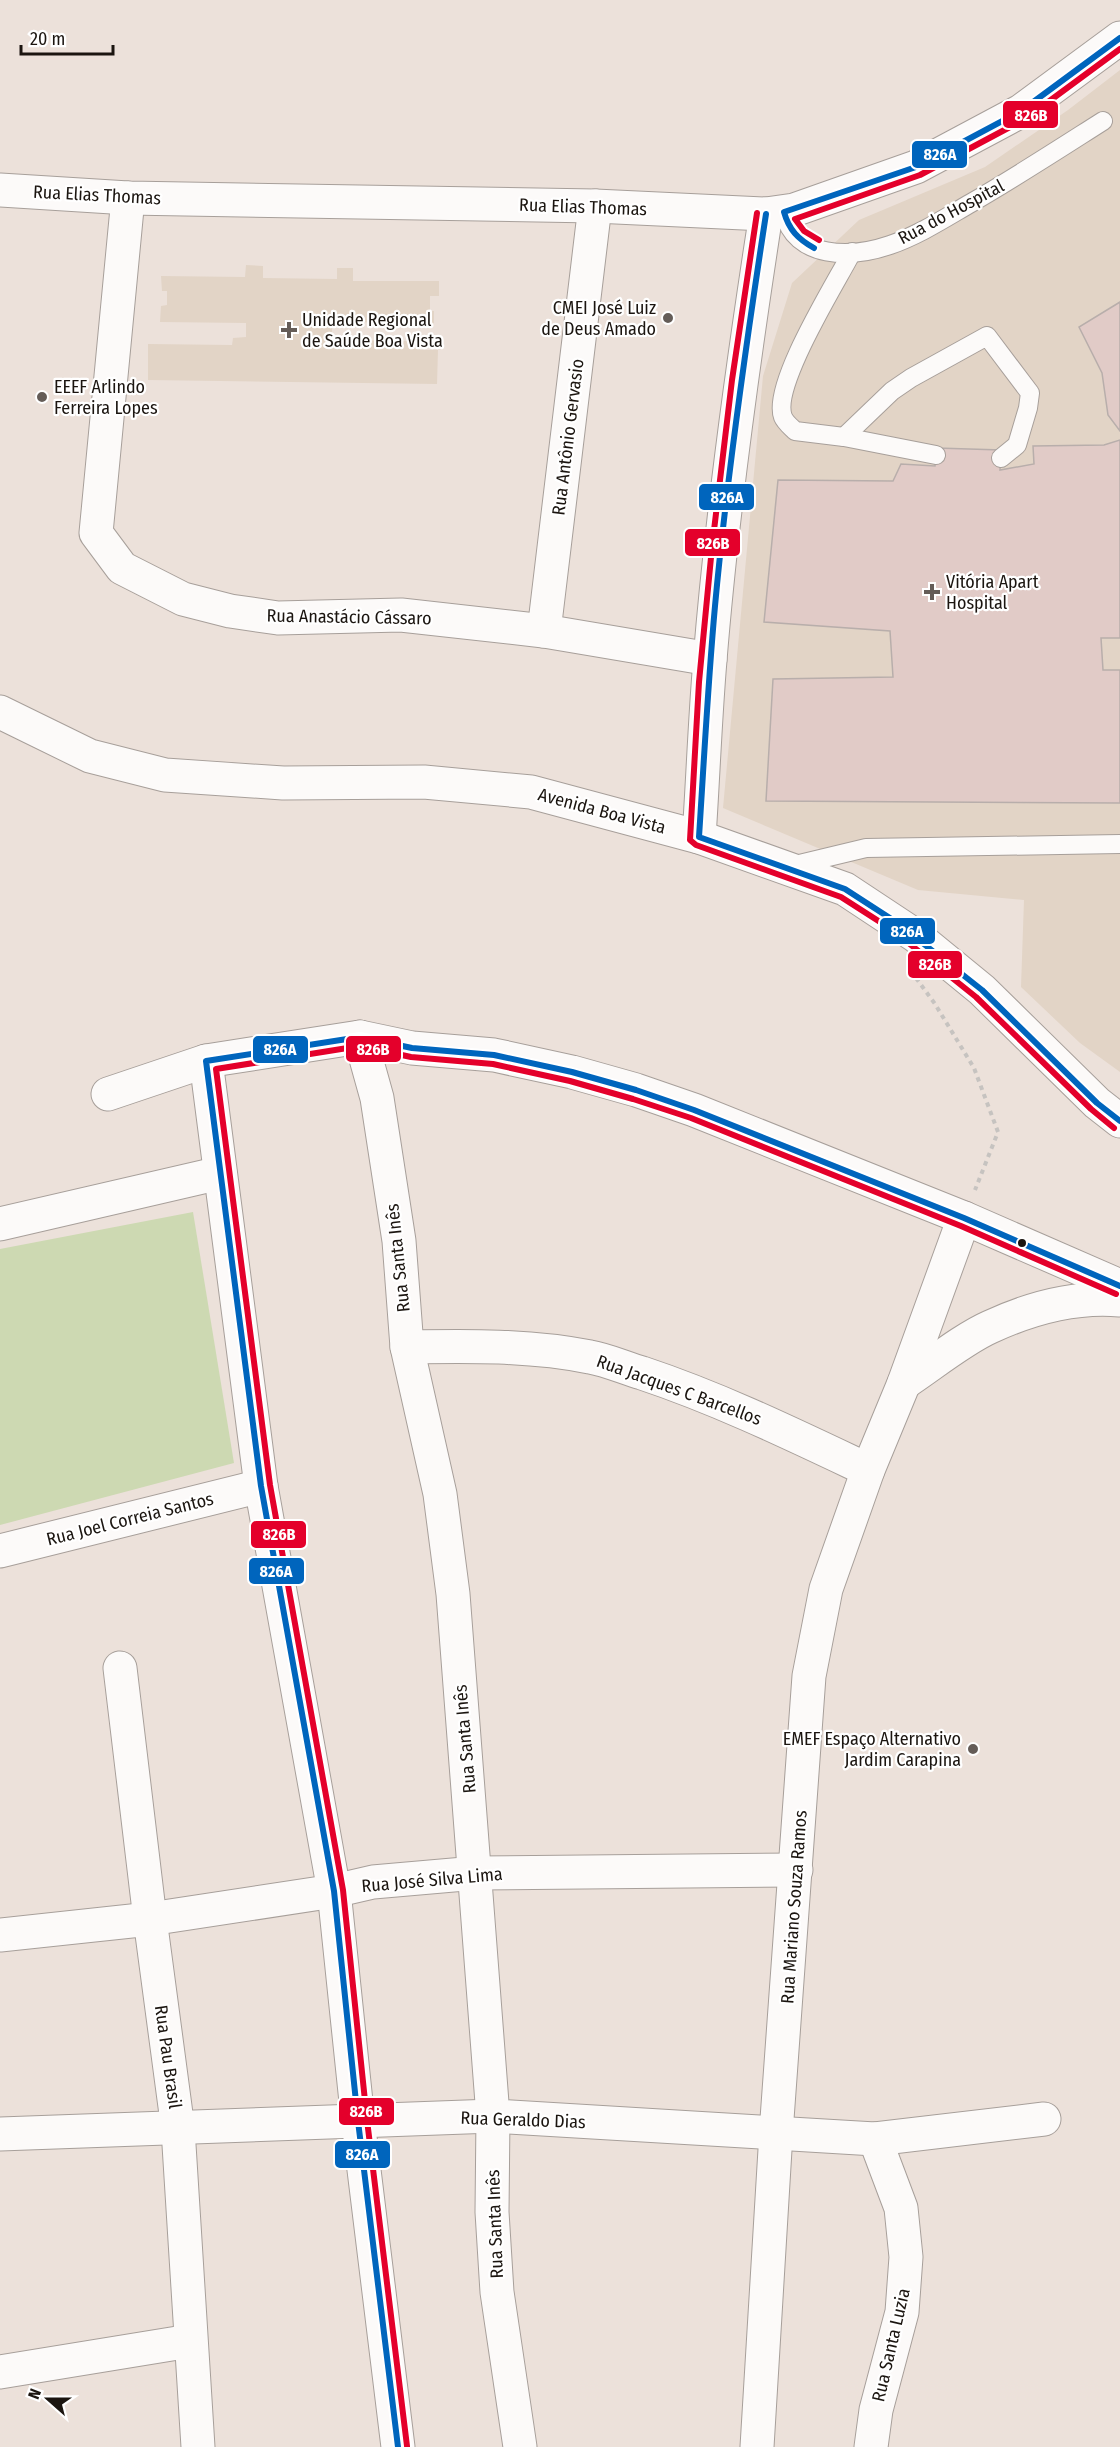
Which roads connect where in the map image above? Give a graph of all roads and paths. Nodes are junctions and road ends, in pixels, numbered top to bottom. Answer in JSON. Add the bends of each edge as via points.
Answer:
{"nodes":[{"id":1,"x":1120,"y":38,"type":"edge"},
{"id":2,"x":1103,"y":121,"type":"dead end"},
{"id":3,"x":1075,"y":151,"type":"dead end"},
{"id":4,"x":1016,"y":176,"type":"junction"},
{"id":5,"x":0,"y":190,"type":"edge"},
{"id":6,"x":128,"y":198,"type":"junction"},
{"id":7,"x":595,"y":206,"type":"junction"},
{"id":8,"x":775,"y":213,"type":"junction"},
{"id":9,"x":852,"y":252,"type":"junction"},
{"id":10,"x":844,"y":437,"type":"junction"},
{"id":11,"x":936,"y":455,"type":"dead end"},
{"id":12,"x":1001,"y":458,"type":"dead end"},
{"id":13,"x":544,"y":632,"type":"junction"},
{"id":14,"x":710,"y":659,"type":"junction"},
{"id":15,"x":0,"y":712,"type":"edge"},
{"id":16,"x":699,"y":837,"type":"junction"},
{"id":17,"x":1120,"y":844,"type":"edge"},
{"id":18,"x":784,"y":867,"type":"junction"},
{"id":19,"x":916,"y":980,"type":"dead end"},
{"id":20,"x":360,"y":1037,"type":"junction"},
{"id":21,"x":206,"y":1061,"type":"junction"},
{"id":22,"x":108,"y":1094,"type":"dead end"},
{"id":23,"x":1120,"y":1121,"type":"edge"},
{"id":24,"x":220,"y":1173,"type":"junction"},
{"id":25,"x":964,"y":1218,"type":"junction"},
{"id":26,"x":0,"y":1224,"type":"edge"},
{"id":27,"x":1120,"y":1286,"type":"edge"},
{"id":28,"x":1120,"y":1300,"type":"edge"},
{"id":29,"x":407,"y":1347,"type":"junction"},
{"id":30,"x":904,"y":1383,"type":"junction"},
{"id":31,"x":868,"y":1470,"type":"junction"},
{"id":32,"x":261,"y":1486,"type":"junction"},
{"id":33,"x":0,"y":1551,"type":"edge"},
{"id":34,"x":120,"y":1668,"type":"dead end"},
{"id":35,"x":796,"y":1869,"type":"junction"},
{"id":36,"x":476,"y":1873,"type":"junction"},
{"id":37,"x":334,"y":1891,"type":"junction"},
{"id":38,"x":150,"y":1919,"type":"junction"},
{"id":39,"x":0,"y":1935,"type":"edge"},
{"id":40,"x":493,"y":2116,"type":"junction"},
{"id":41,"x":1044,"y":2120,"type":"dead end"},
{"id":42,"x":358,"y":2121,"type":"junction"},
{"id":43,"x":178,"y":2128,"type":"junction"},
{"id":44,"x":776,"y":2133,"type":"junction"},
{"id":45,"x":0,"y":2134,"type":"edge"},
{"id":46,"x":875,"y":2139,"type":"junction"},
{"id":47,"x":190,"y":2341,"type":"junction"},
{"id":48,"x":0,"y":2372,"type":"edge"},
{"id":49,"x":198,"y":2447,"type":"edge"},
{"id":50,"x":398,"y":2447,"type":"edge"},
{"id":51,"x":520,"y":2447,"type":"edge"},
{"id":52,"x":757,"y":2447,"type":"edge"},
{"id":53,"x":871,"y":2447,"type":"edge"}],
"edges":[{"from":1,"to":8,"type":"street","name":"Rua Elias Thomas","via":[[1021,111],[916,167],[794,210]]},
{"from":2,"to":4,"type":"lane","name":"Rua do Hospital"},
{"from":3,"to":4,"type":"lane","name":"Rua do Hospital"},
{"from":4,"to":9,"type":"lane","name":"Rua do Hospital","via":[[925,230],[888,245]]},
{"from":5,"to":6,"type":"street","name":"Rua Elias Thomas"},
{"from":6,"to":7,"type":"street","name":"Rua Elias Thomas"},
{"from":6,"to":13,"type":"street","name":"Rua Anastácio Cássaro","via":[[96,533],[122,568],[183,599],[230,611],[278,618],[401,615]]},
{"from":7,"to":8,"type":"street","name":"Rua Elias Thomas"},
{"from":7,"to":13,"type":"street","name":"Rua Antônio Gervasio"},
{"from":8,"to":9,"type":"lane","name":"Rua do Hospital","via":[[793,236],[814,248]]},
{"from":8,"to":14,"type":"street","via":[[743,364]]},
{"from":9,"to":10,"type":"lane","via":[[788,374],[782,398],[783,417],[795,431]]},
{"from":10,"to":11,"type":"lane"},
{"from":10,"to":12,"type":"lane","via":[[892,391],[987,336],[1030,393],[1017,445]]},
{"from":13,"to":14,"type":"street","name":"Rua Anastácio Cássaro"},
{"from":14,"to":16,"type":"street"},
{"from":15,"to":16,"type":"street","name":"Avenida Boa Vista","via":[[90,756],[165,775],[283,783],[424,782],[531,792]]},
{"from":16,"to":18,"type":"street","name":"Avenida Boa Vista"},
{"from":17,"to":18,"type":"lane","via":[[866,848]]},
{"from":18,"to":23,"type":"street","name":"Avenida Boa Vista","via":[[845,889],[916,936],[982,990]]},
{"from":19,"to":25,"type":"path","via":[[974,1068],[998,1132]]},
{"from":20,"to":21,"type":"street"},
{"from":20,"to":25,"type":"street","via":[[412,1048],[494,1055],[636,1090]]},
{"from":20,"to":29,"type":"street","name":"Rua Santa Inês","via":[[377,1098],[399,1241]]},
{"from":21,"to":22,"type":"street"},
{"from":21,"to":24,"type":"street"},
{"from":24,"to":26,"type":"street"},
{"from":24,"to":32,"type":"street"},
{"from":25,"to":27,"type":"street"},
{"from":25,"to":30,"type":"street","name":"Rua Mariano Souza Ramos"},
{"from":28,"to":30,"type":"street","via":[[1094,1298],[1044,1306],[988,1327]]},
{"from":29,"to":31,"type":"street","name":"Rua Jacques C Barcellos","via":[[526,1348],[591,1357],[751,1414]]},
{"from":29,"to":36,"type":"street","name":"Rua Santa Inês","via":[[440,1494],[453,1594]]},
{"from":30,"to":31,"type":"street","name":"Rua Mariano Souza Ramos"},
{"from":31,"to":35,"type":"street","name":"Rua Mariano Souza Ramos","via":[[826,1589],[809,1676]]},
{"from":32,"to":33,"type":"street","name":"Rua Joel Correia Santos"},
{"from":32,"to":37,"type":"street"},
{"from":34,"to":38,"type":"street","name":"Rua Pau Brasil"},
{"from":35,"to":36,"type":"street","name":"Rua José Silva Lima"},
{"from":35,"to":44,"type":"street","name":"Rua Mariano Souza Ramos"},
{"from":36,"to":37,"type":"street","name":"Rua José Silva Lima","via":[[374,1882]]},
{"from":36,"to":40,"type":"street","name":"Rua Santa Inês"},
{"from":37,"to":38,"type":"street","name":"Rua José Silva Lima"},
{"from":37,"to":42,"type":"street"},
{"from":38,"to":39,"type":"street","name":"Rua José Silva Lima"},
{"from":38,"to":43,"type":"street","name":"Rua Pau Brasil"},
{"from":40,"to":42,"type":"street","name":"Rua Geraldo Dias"},
{"from":40,"to":44,"type":"street","name":"Rua Geraldo Dias"},
{"from":40,"to":51,"type":"street","name":"Rua Santa Inês","via":[[492,2212],[497,2292]]},
{"from":41,"to":46,"type":"street","name":"Rua Geraldo Dias"},
{"from":42,"to":43,"type":"street","name":"Rua Geraldo Dias"},
{"from":42,"to":50,"type":"street"},
{"from":43,"to":45,"type":"street","name":"Rua Geraldo Dias"},
{"from":43,"to":47,"type":"street","name":"Rua Pau Brasil"},
{"from":44,"to":46,"type":"street","name":"Rua Geraldo Dias"},
{"from":44,"to":52,"type":"street","name":"Rua Mariano Souza Ramos"},
{"from":46,"to":53,"type":"street","name":"Rua Santa Luzia","via":[[901,2208],[906,2257],[902,2312],[876,2410]]},
{"from":47,"to":48,"type":"street"},
{"from":47,"to":49,"type":"street","name":"Rua Pau Brasil"}]}
